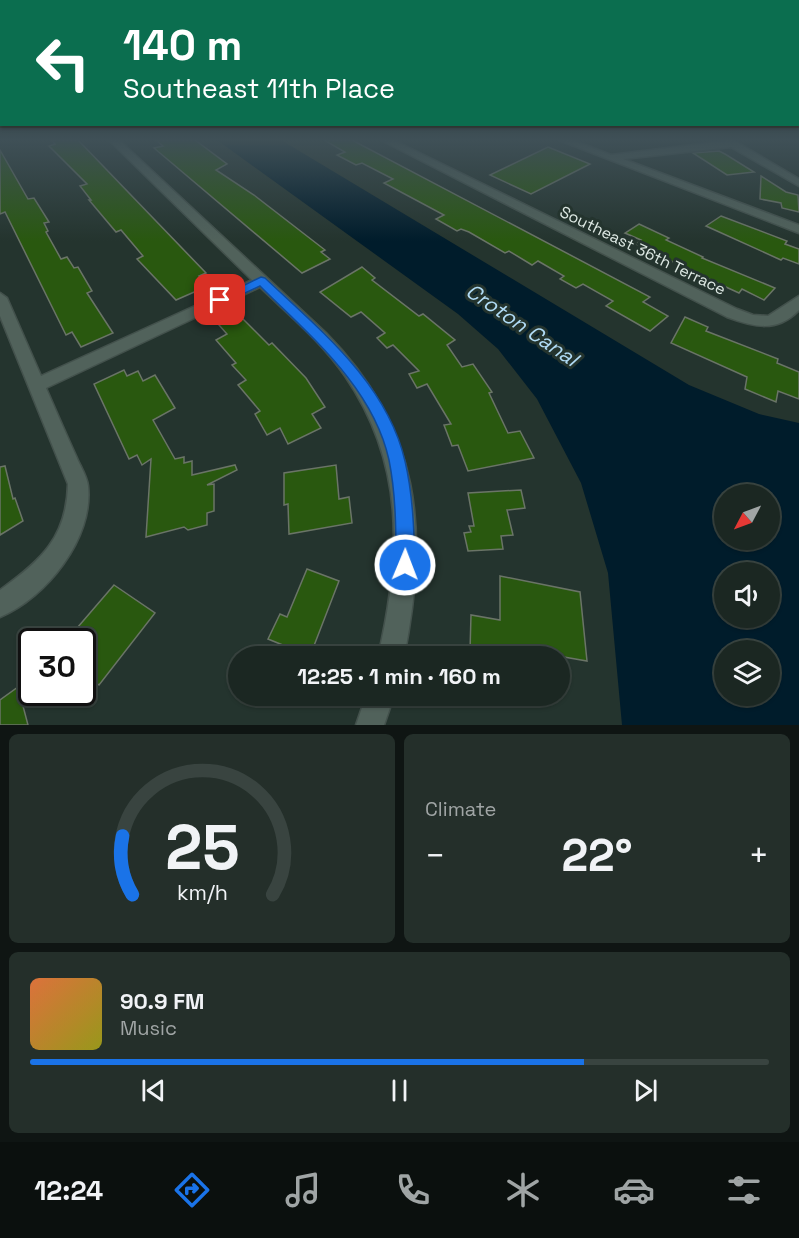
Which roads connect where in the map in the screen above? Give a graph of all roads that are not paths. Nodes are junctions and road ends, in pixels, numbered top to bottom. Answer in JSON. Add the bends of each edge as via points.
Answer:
{"nodes":[{"id":1,"x":149,"y":174,"type":"edge"},
{"id":2,"x":454,"y":174,"type":"edge"},
{"id":3,"x":654,"y":174,"type":"edge"},
{"id":4,"x":784,"y":174,"type":"edge"},
{"id":5,"x":799,"y":183,"type":"edge"},
{"id":6,"x":799,"y":229,"type":"edge"},
{"id":7,"x":261,"y":281,"type":"junction"},
{"id":8,"x":0,"y":298,"type":"edge"},
{"id":9,"x":799,"y":301,"type":"edge"},
{"id":10,"x":37,"y":385,"type":"junction"},
{"id":11,"x":0,"y":605,"type":"edge"},
{"id":12,"x":394,"y":646,"type":"edge"},
{"id":13,"x":377,"y":706,"type":"edge"},
{"id":14,"x":370,"y":725,"type":"edge"}],
"edges":[{"from":1,"to":7,"type":"street"},
{"from":2,"to":9,"type":"street","name":"Southeast 36th Terrace","via":[[721,307],[758,321],[780,320]]},
{"from":3,"to":6,"type":"street"},
{"from":4,"to":5,"type":"street"},
{"from":7,"to":10,"type":"street"},
{"from":7,"to":12,"type":"street","via":[[336,353],[381,416],[397,460],[405,515],[405,583]]},
{"from":8,"to":10,"type":"street"},
{"from":10,"to":11,"type":"street","via":[[78,484],[78,515],[63,546],[34,580]]},
{"from":13,"to":14,"type":"street"}]}
